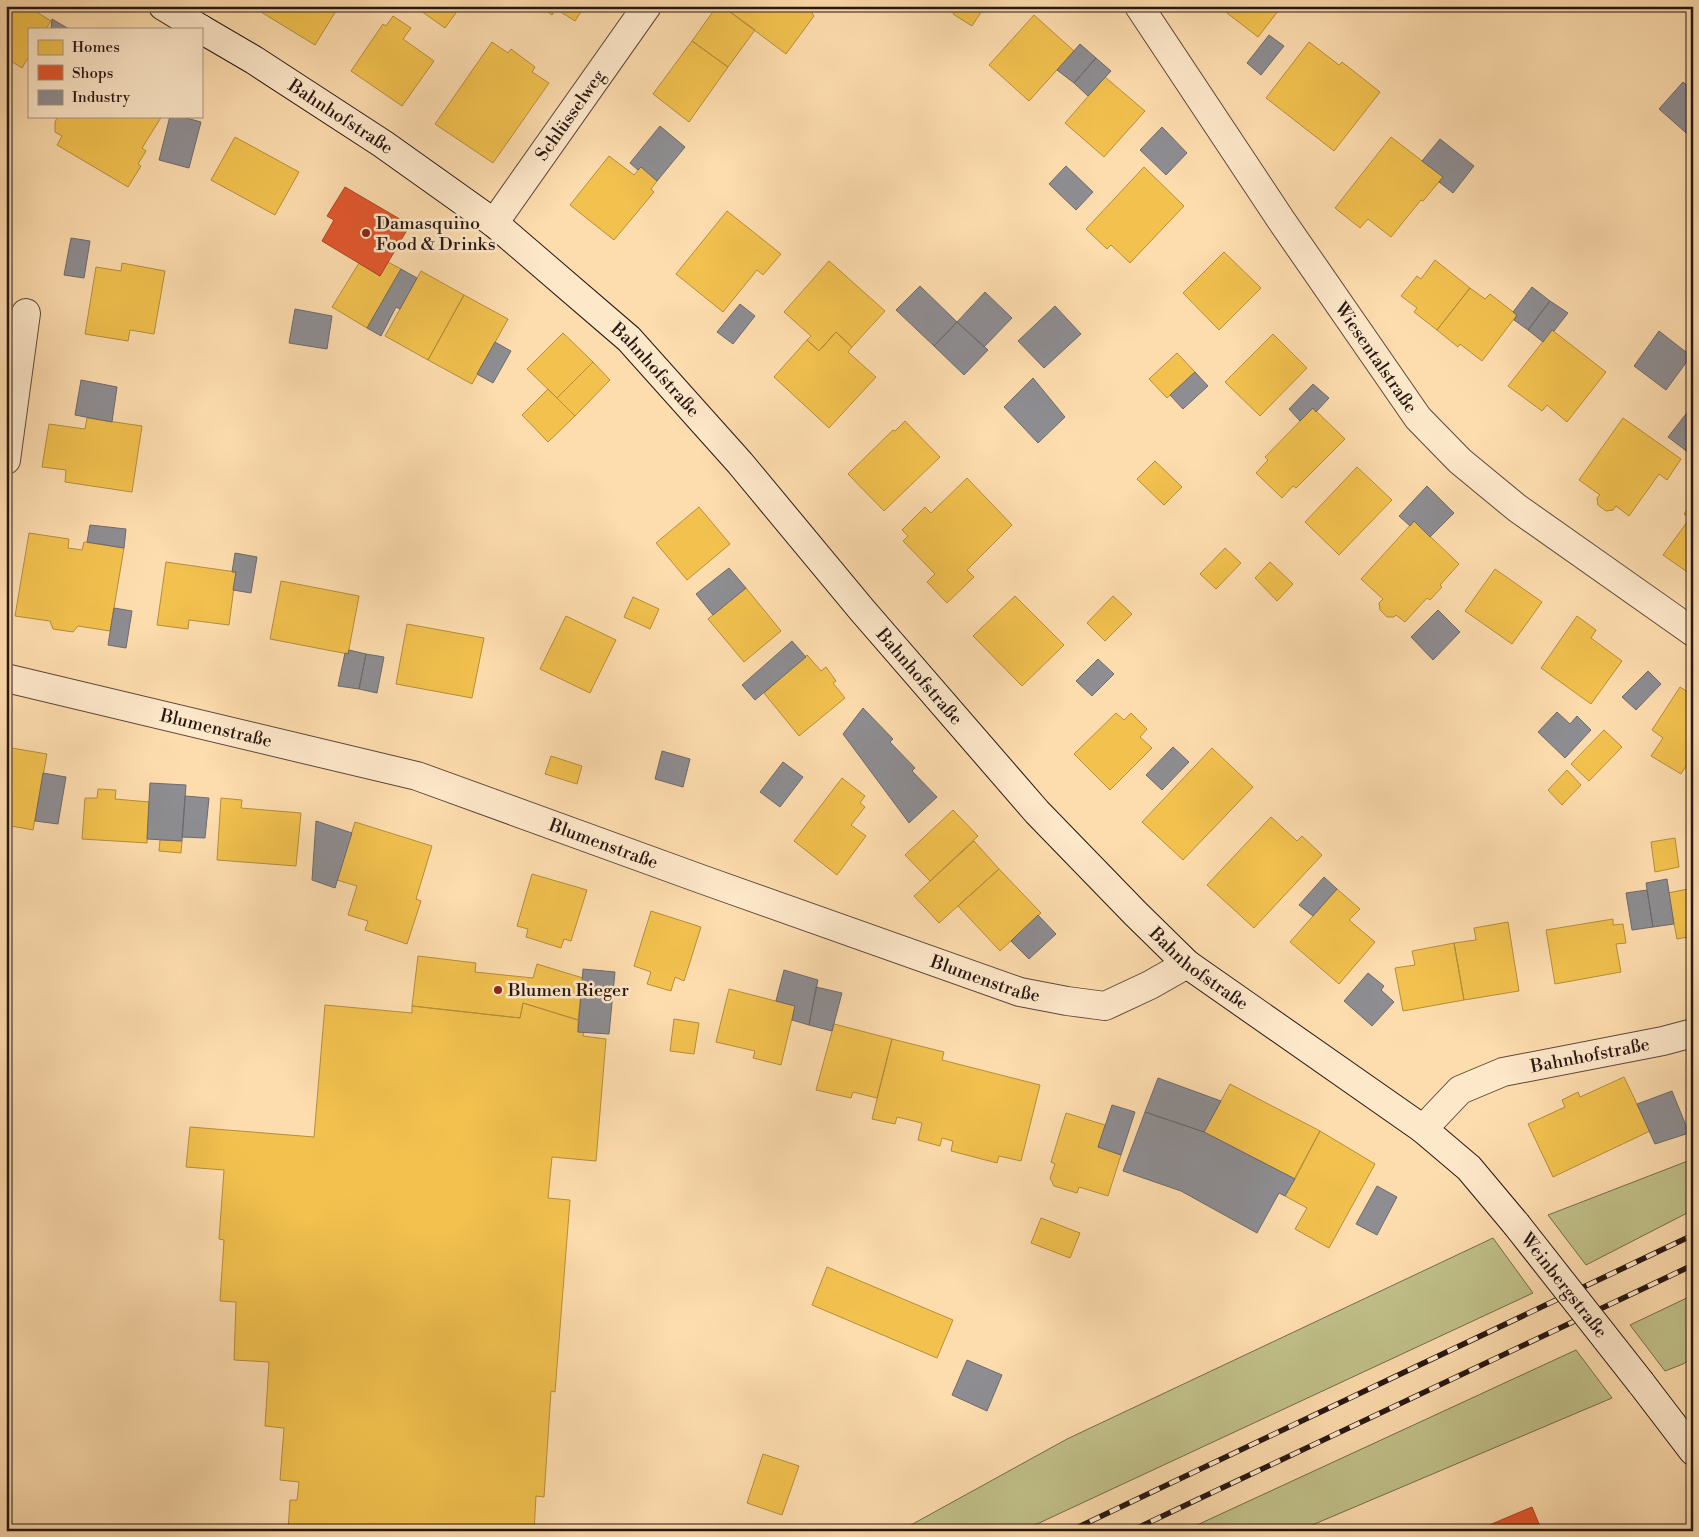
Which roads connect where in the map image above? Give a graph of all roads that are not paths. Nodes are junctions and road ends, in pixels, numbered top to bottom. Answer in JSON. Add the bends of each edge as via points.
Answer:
{"nodes":[{"id":1,"x":162,"y":6,"type":"edge"},
{"id":2,"x":647,"y":6,"type":"edge"},
{"id":3,"x":1139,"y":6,"type":"edge"},
{"id":4,"x":199,"y":28,"type":"edge"},
{"id":5,"x":202,"y":30,"type":"edge"},
{"id":6,"x":494,"y":224,"type":"junction"},
{"id":7,"x":26,"y":313,"type":"dead end"},
{"id":8,"x":6,"y":460,"type":"edge"},
{"id":9,"x":1693,"y":632,"type":"edge"},
{"id":10,"x":6,"y":678,"type":"edge"},
{"id":11,"x":1187,"y":964,"type":"junction"},
{"id":12,"x":1693,"y":1033,"type":"edge"},
{"id":13,"x":1423,"y":1129,"type":"junction"},
{"id":14,"x":1693,"y":1451,"type":"edge"}],
"edges":[{"from":1,"to":4,"type":"street","name":"Bahnhofstraße"},
{"from":2,"to":6,"type":"street","name":"Schlüsselweg"},
{"from":3,"to":9,"type":"street","name":"Wiesentalstraße","via":[[1280,220],[1418,418],[1460,461],[1517,508]]},
{"from":5,"to":6,"type":"street","name":"Bahnhofstraße","via":[[382,144]]},
{"from":6,"to":11,"type":"street","name":"Bahnhofstraße","via":[[629,339],[740,463],[1037,812]]},
{"from":7,"to":8,"type":"street"},
{"from":10,"to":11,"type":"street","name":"Blumenstraße","via":[[417,776],[1020,992],[1105,1006]]},
{"from":11,"to":13,"type":"street","name":"Bahnhofstraße"},
{"from":12,"to":13,"type":"street","name":"Bahnhofstraße","via":[[1503,1072],[1460,1090]]},
{"from":13,"to":14,"type":"street","name":"Weinbergstraße","bridge":true,"via":[[1469,1168],[1516,1224]]}]}
